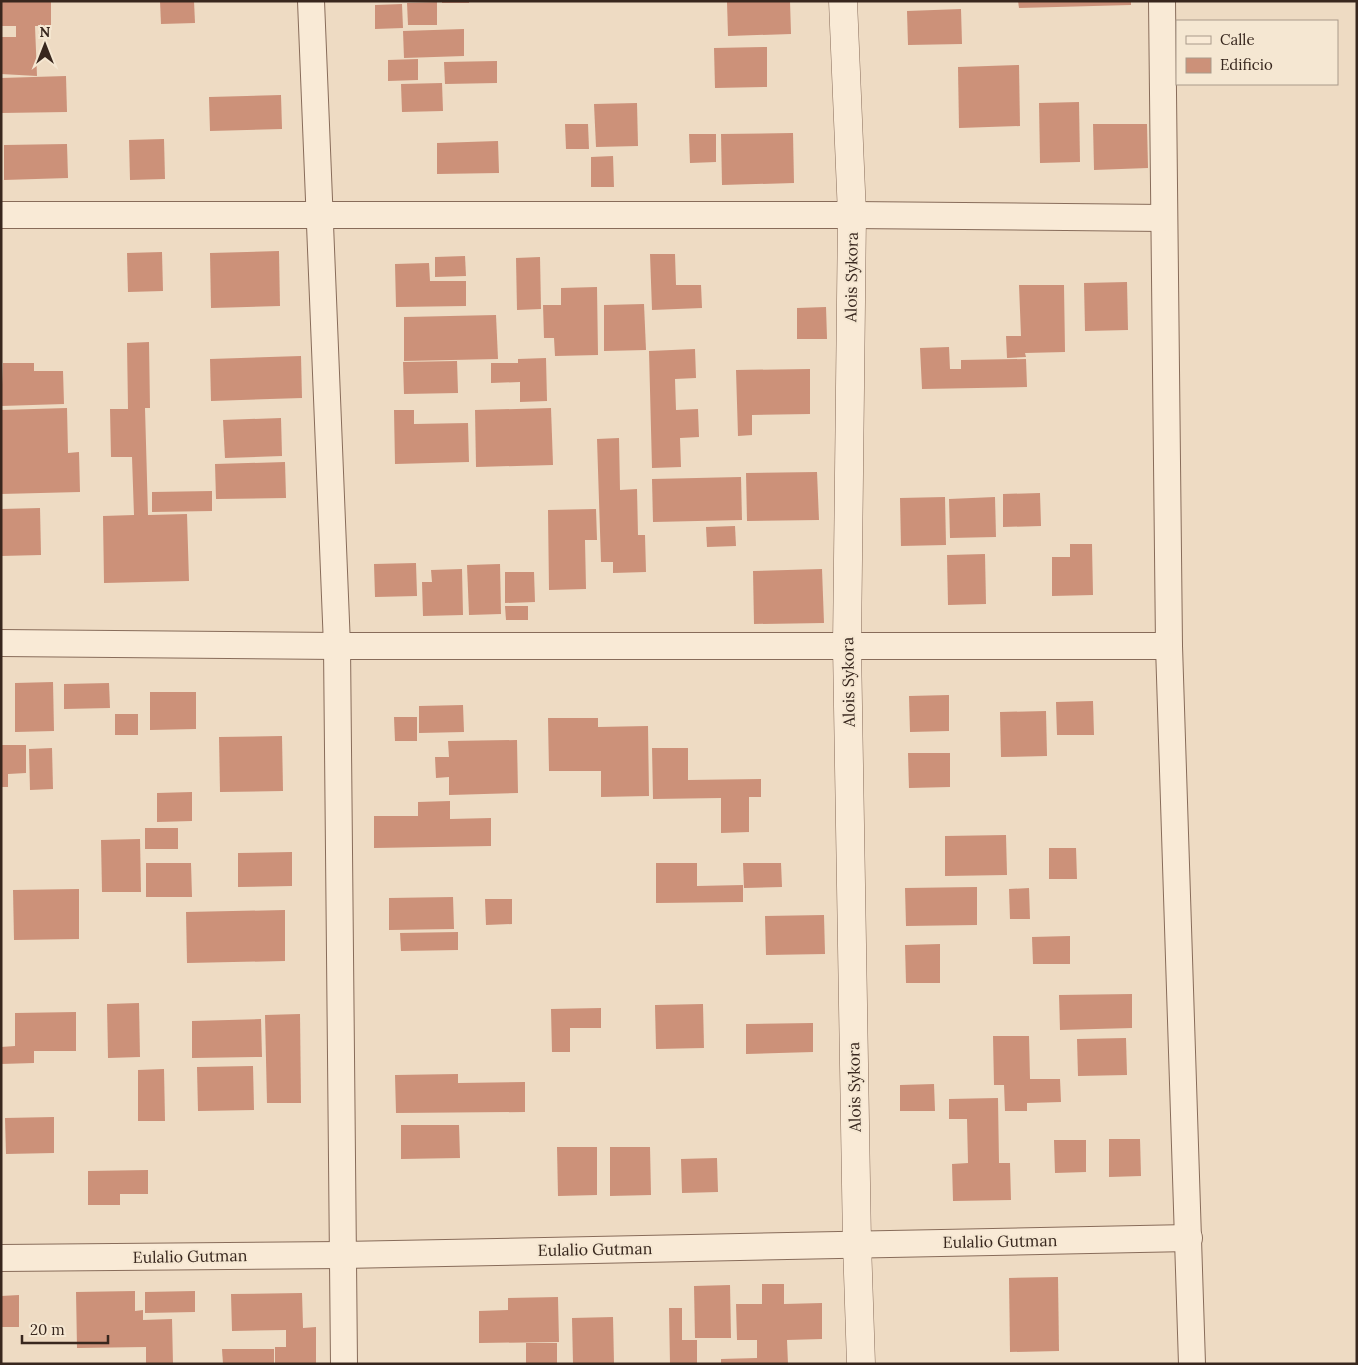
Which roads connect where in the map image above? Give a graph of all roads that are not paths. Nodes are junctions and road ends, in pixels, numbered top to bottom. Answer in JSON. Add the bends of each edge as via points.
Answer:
{"nodes":[{"id":1,"x":312,"y":1,"type":"edge"},
{"id":2,"x":843,"y":1,"type":"edge"},
{"id":3,"x":1162,"y":1,"type":"edge"},
{"id":4,"x":1,"y":214,"type":"edge"},
{"id":5,"x":321,"y":215,"type":"junction"},
{"id":6,"x":852,"y":215,"type":"junction"},
{"id":7,"x":1164,"y":218,"type":"junction"},
{"id":8,"x":1,"y":643,"type":"edge"},
{"id":9,"x":337,"y":646,"type":"junction"},
{"id":10,"x":847,"y":646,"type":"junction"},
{"id":11,"x":1169,"y":646,"type":"junction"},
{"id":12,"x":1189,"y":1238,"type":"junction"},
{"id":13,"x":857,"y":1243,"type":"junction"},
{"id":14,"x":342,"y":1255,"type":"junction"},
{"id":15,"x":1,"y":1258,"type":"edge"},
{"id":16,"x":344,"y":1364,"type":"edge"},
{"id":17,"x":861,"y":1364,"type":"edge"},
{"id":18,"x":1192,"y":1364,"type":"edge"}],
"edges":[{"from":1,"to":5,"type":"street"},
{"from":2,"to":6,"type":"street","name":"Alois Sykora"},
{"from":3,"to":7,"type":"street"},
{"from":4,"to":5,"type":"street"},
{"from":5,"to":6,"type":"street"},
{"from":5,"to":9,"type":"street"},
{"from":6,"to":7,"type":"street"},
{"from":6,"to":10,"type":"street","name":"Alois Sykora"},
{"from":7,"to":11,"type":"street"},
{"from":8,"to":9,"type":"street"},
{"from":9,"to":10,"type":"street"},
{"from":9,"to":14,"type":"street"},
{"from":10,"to":11,"type":"street"},
{"from":10,"to":13,"type":"street","name":"Alois Sykora"},
{"from":11,"to":12,"type":"street"},
{"from":12,"to":13,"type":"street","name":"Eulalio Gutman"},
{"from":12,"to":18,"type":"street"},
{"from":13,"to":14,"type":"street","name":"Eulalio Gutman"},
{"from":13,"to":17,"type":"street","name":"Alois Sykora"},
{"from":14,"to":15,"type":"street","name":"Eulalio Gutman"},
{"from":14,"to":16,"type":"street"}]}
